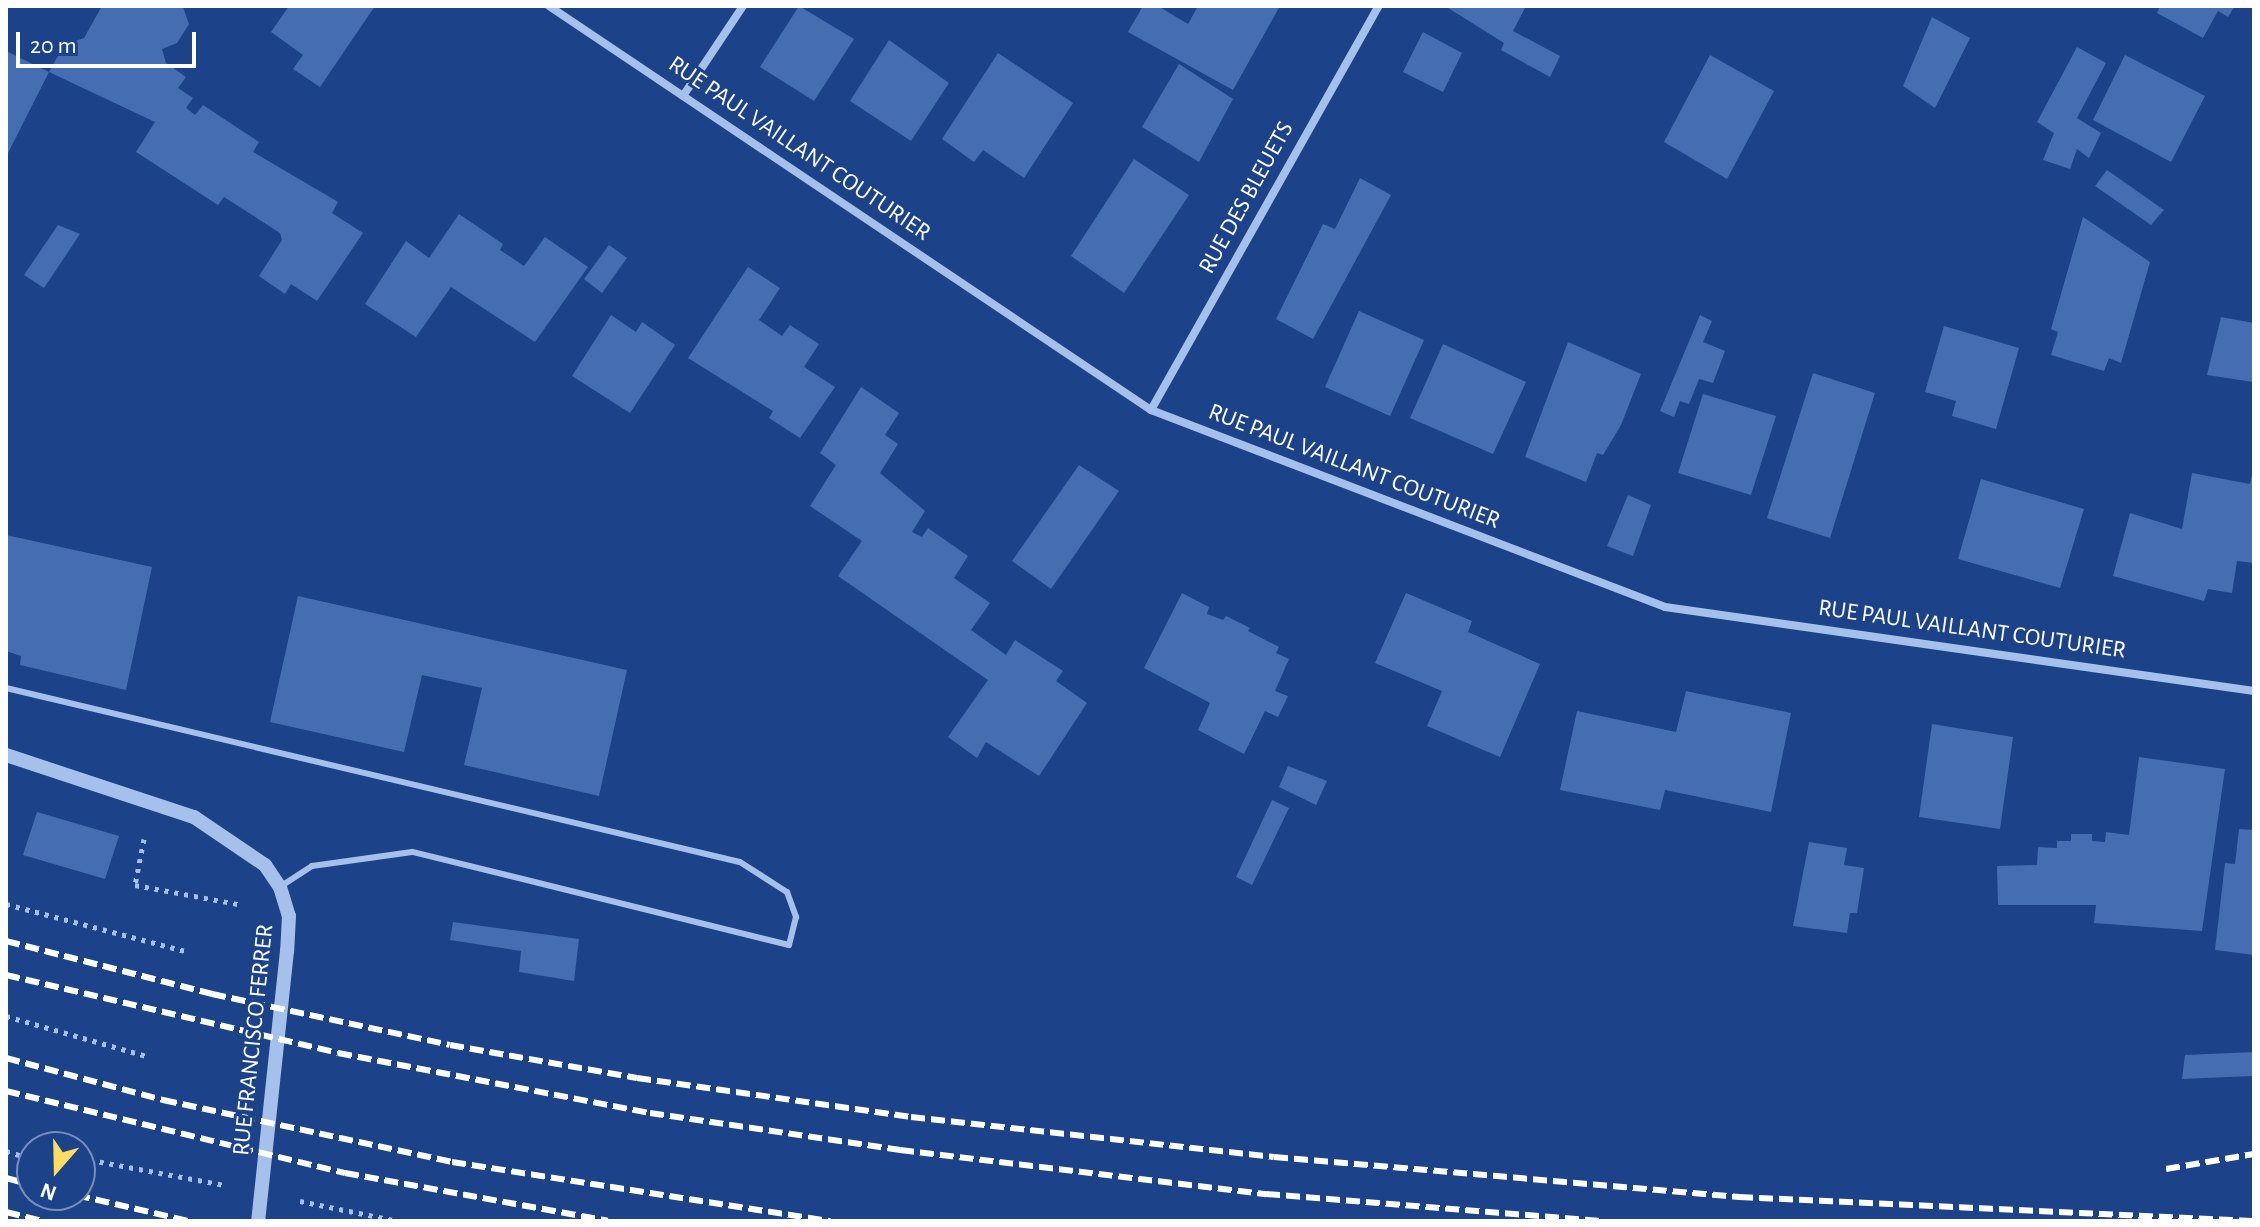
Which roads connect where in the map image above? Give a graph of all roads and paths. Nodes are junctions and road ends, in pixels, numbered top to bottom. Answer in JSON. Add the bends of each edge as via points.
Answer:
{"nodes":[{"id":1,"x":549,"y":6,"type":"edge"},
{"id":2,"x":743,"y":6,"type":"edge"},
{"id":3,"x":1379,"y":6,"type":"edge"},
{"id":4,"x":683,"y":96,"type":"junction"},
{"id":5,"x":1151,"y":410,"type":"junction"},
{"id":6,"x":6,"y":688,"type":"edge"},
{"id":7,"x":2254,"y":691,"type":"edge"},
{"id":8,"x":6,"y":755,"type":"edge"},
{"id":9,"x":145,"y":834,"type":"dead end"},
{"id":10,"x":280,"y":887,"type":"junction"},
{"id":11,"x":6,"y":904,"type":"edge"},
{"id":12,"x":238,"y":904,"type":"dead end"},
{"id":13,"x":189,"y":952,"type":"dead end"},
{"id":14,"x":6,"y":1016,"type":"edge"},
{"id":15,"x":146,"y":1056,"type":"dead end"},
{"id":16,"x":258,"y":1221,"type":"edge"}],
"edges":[{"from":1,"to":4,"type":"street","name":"RUE PAUL VAILLANT COUTURIER"},
{"from":2,"to":4,"type":"street"},
{"from":3,"to":5,"type":"street","name":"RUE DES BLEUETS"},
{"from":4,"to":5,"type":"street","name":"RUE PAUL VAILLANT COUTURIER"},
{"from":5,"to":7,"type":"street","name":"RUE PAUL VAILLANT COUTURIER","via":[[1665,607]]},
{"from":6,"to":10,"type":"lane","via":[[740,862],[787,892],[796,917],[789,945],[412,852],[312,866]]},
{"from":8,"to":10,"type":"street","name":"RUE FRANCISCO FERRER","via":[[194,817],[265,865]]},
{"from":9,"to":12,"type":"path","via":[[135,885]]},
{"from":10,"to":16,"type":"street","name":"RUE FRANCISCO FERRER","via":[[289,916],[287,951]]},
{"from":11,"to":13,"type":"path"},
{"from":14,"to":15,"type":"path"}]}
